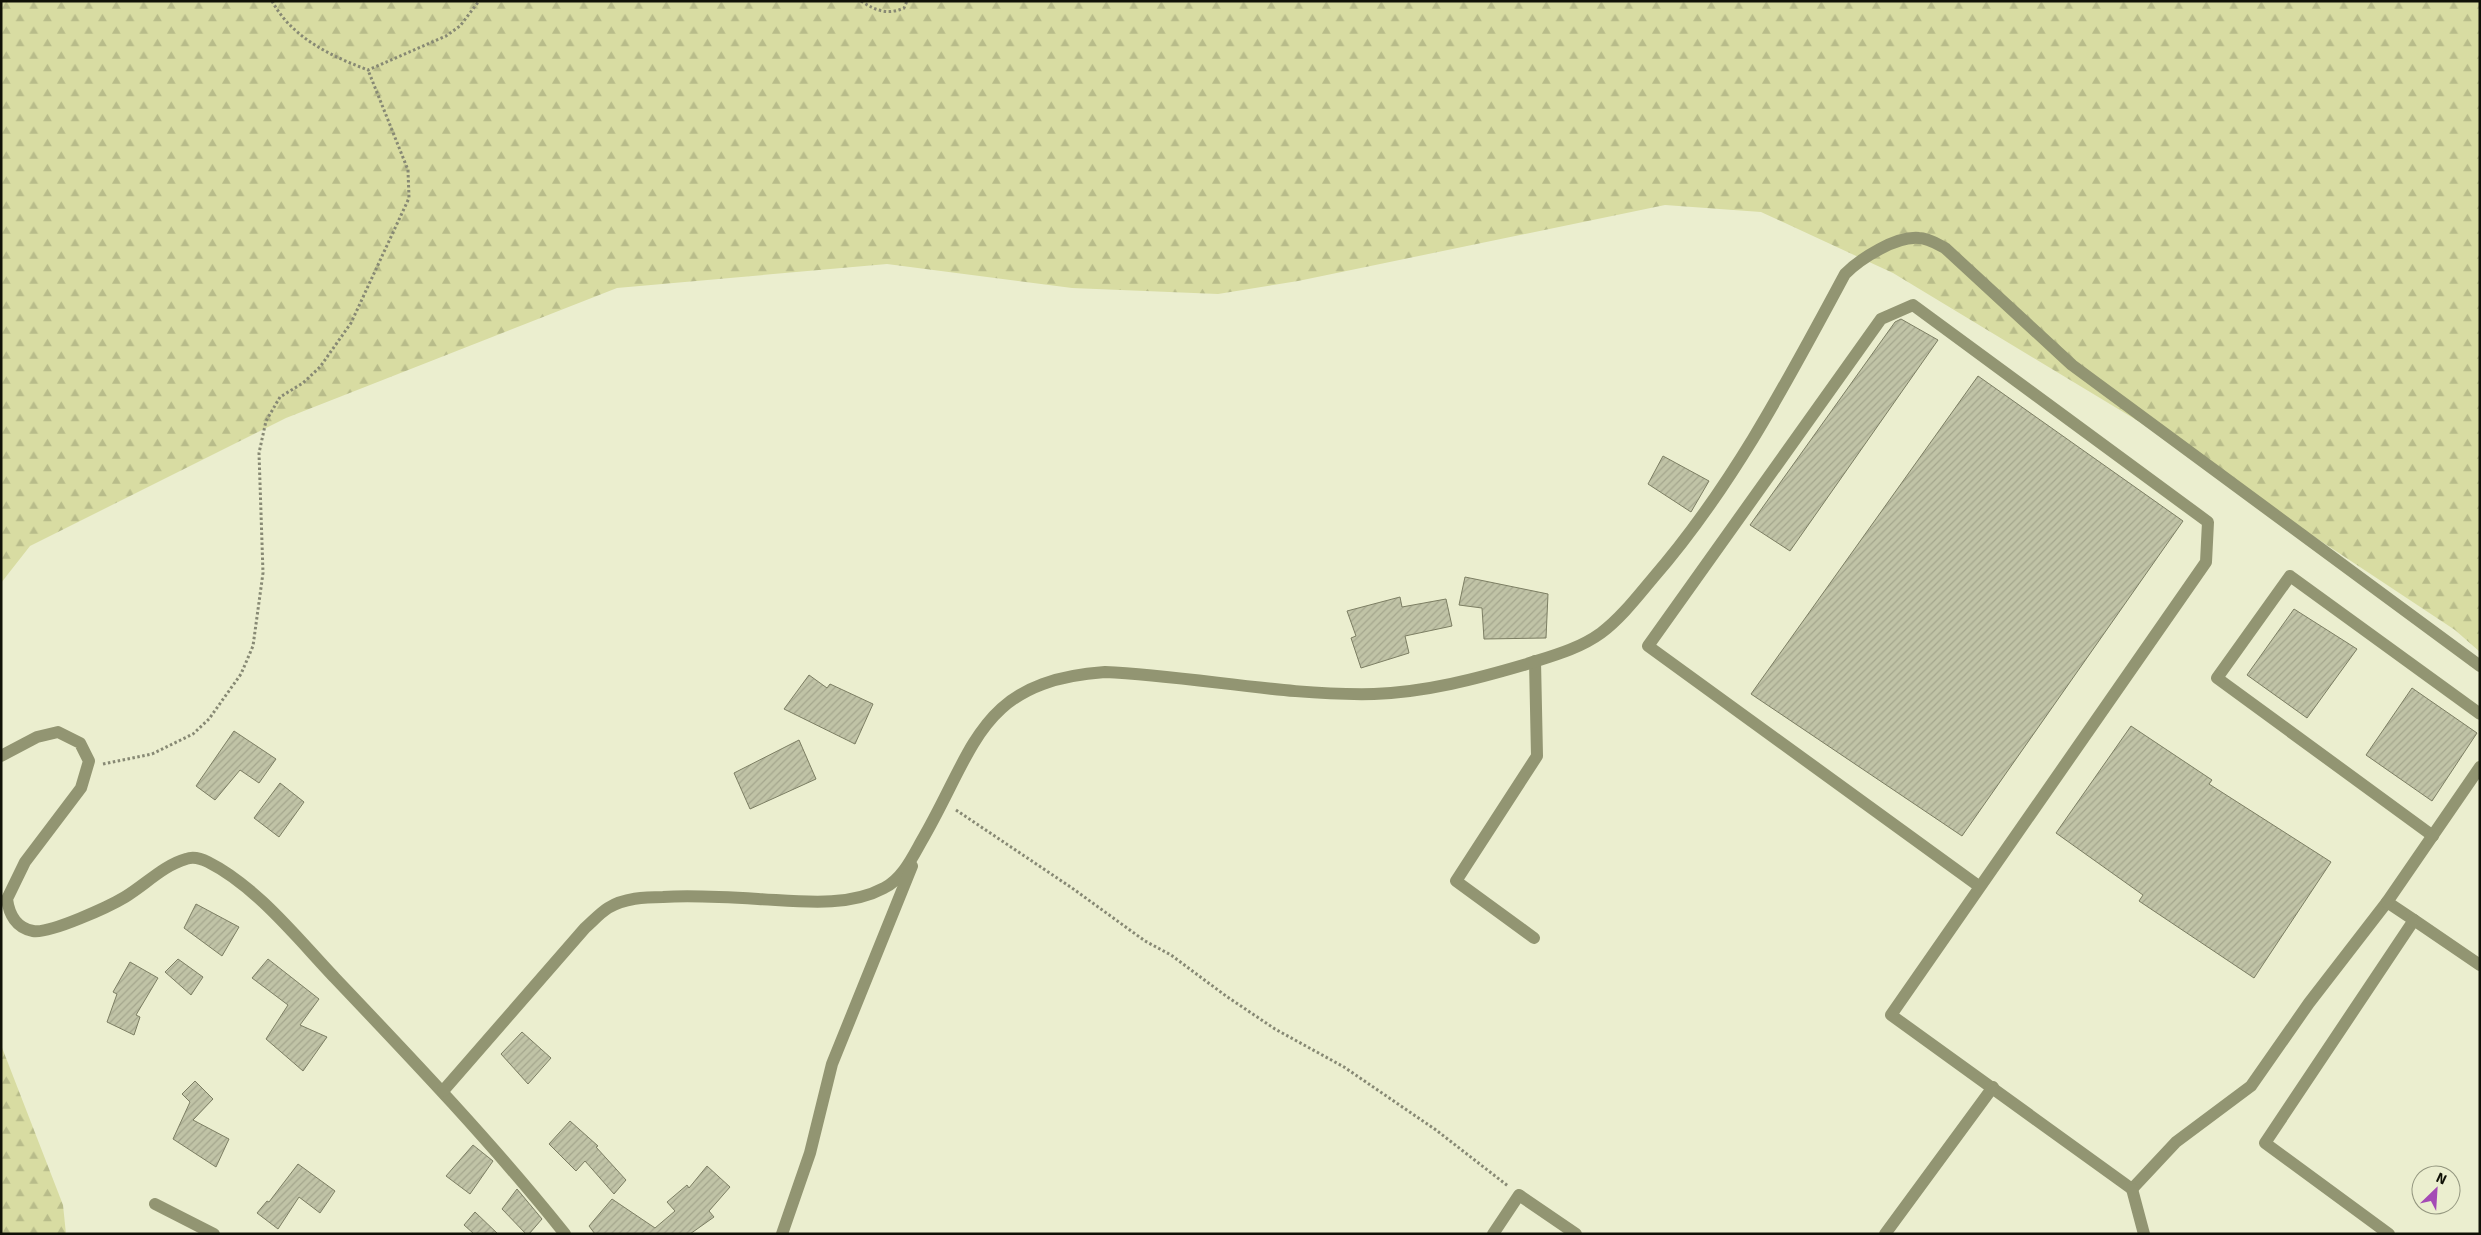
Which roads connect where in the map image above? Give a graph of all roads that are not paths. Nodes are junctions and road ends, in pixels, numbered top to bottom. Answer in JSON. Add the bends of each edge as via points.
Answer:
{"nodes":[{"id":1,"x":1535,"y":661,"type":"junction"},
{"id":2,"x":2480,"y":666,"type":"edge"},
{"id":3,"x":2480,"y":714,"type":"edge"},
{"id":4,"x":1,"y":756,"type":"edge"},
{"id":5,"x":2480,"y":767,"type":"edge"},
{"id":6,"x":924,"y":836,"type":"junction"},
{"id":7,"x":2432,"y":836,"type":"junction"},
{"id":8,"x":1980,"y":888,"type":"junction"},
{"id":9,"x":2387,"y":902,"type":"junction"},
{"id":10,"x":2414,"y":920,"type":"junction"},
{"id":11,"x":1534,"y":938,"type":"dead end"},
{"id":12,"x":2480,"y":965,"type":"edge"},
{"id":13,"x":1993,"y":1087,"type":"junction"},
{"id":14,"x":443,"y":1091,"type":"junction"},
{"id":15,"x":2132,"y":1189,"type":"junction"},
{"id":16,"x":155,"y":1204,"type":"dead end"},
{"id":17,"x":214,"y":1234,"type":"edge"},
{"id":18,"x":565,"y":1234,"type":"edge"},
{"id":19,"x":782,"y":1234,"type":"edge"},
{"id":20,"x":1493,"y":1234,"type":"edge"},
{"id":21,"x":1576,"y":1234,"type":"edge"},
{"id":22,"x":1885,"y":1234,"type":"edge"},
{"id":23,"x":2144,"y":1234,"type":"edge"},
{"id":24,"x":2389,"y":1234,"type":"edge"}],
"edges":[{"from":1,"to":2,"type":"street","via":[[1583,644],[1602,632],[1633,601],[1722,488],[1760,429],[1846,274],[1857,262],[1886,246],[1918,238],[1945,248],[2072,364]]},
{"from":1,"to":6,"type":"street","via":[[1445,687],[1373,694],[1317,694],[1105,672],[1045,682],[1016,695],[996,712],[976,738]]},
{"from":1,"to":11,"type":"street","via":[[1537,756],[1456,881]]},
{"from":3,"to":7,"type":"street","via":[[2290,576],[2217,678]]},
{"from":4,"to":14,"type":"street","via":[[48,732],[58,732],[80,744],[89,762],[75,798],[50,825],[25,862],[6,899],[12,918],[20,925],[33,931],[55,927],[125,897],[160,872],[186,859],[204,860],[231,876],[260,901]]},
{"from":5,"to":7,"type":"street"},
{"from":6,"to":14,"type":"street","via":[[895,880],[884,888],[857,897],[808,901],[651,897],[627,900],[608,908],[585,928]]},
{"from":6,"to":19,"type":"street","via":[[832,1064],[810,1153]]},
{"from":7,"to":9,"type":"street"},
{"from":8,"to":8,"type":"street","via":[[2206,562],[2208,522],[1913,305],[1882,319],[1648,646]]},
{"from":8,"to":13,"type":"street","via":[[1891,1015]]},
{"from":9,"to":10,"type":"street"},
{"from":9,"to":15,"type":"street","via":[[2309,1003],[2251,1086],[2176,1142]]},
{"from":10,"to":12,"type":"street"},
{"from":10,"to":24,"type":"street","via":[[2265,1143]]},
{"from":13,"to":15,"type":"street"},
{"from":13,"to":22,"type":"street"},
{"from":14,"to":18,"type":"street"},
{"from":15,"to":23,"type":"street"},
{"from":16,"to":17,"type":"street"},
{"from":20,"to":21,"type":"street","via":[[1519,1195]]}]}
